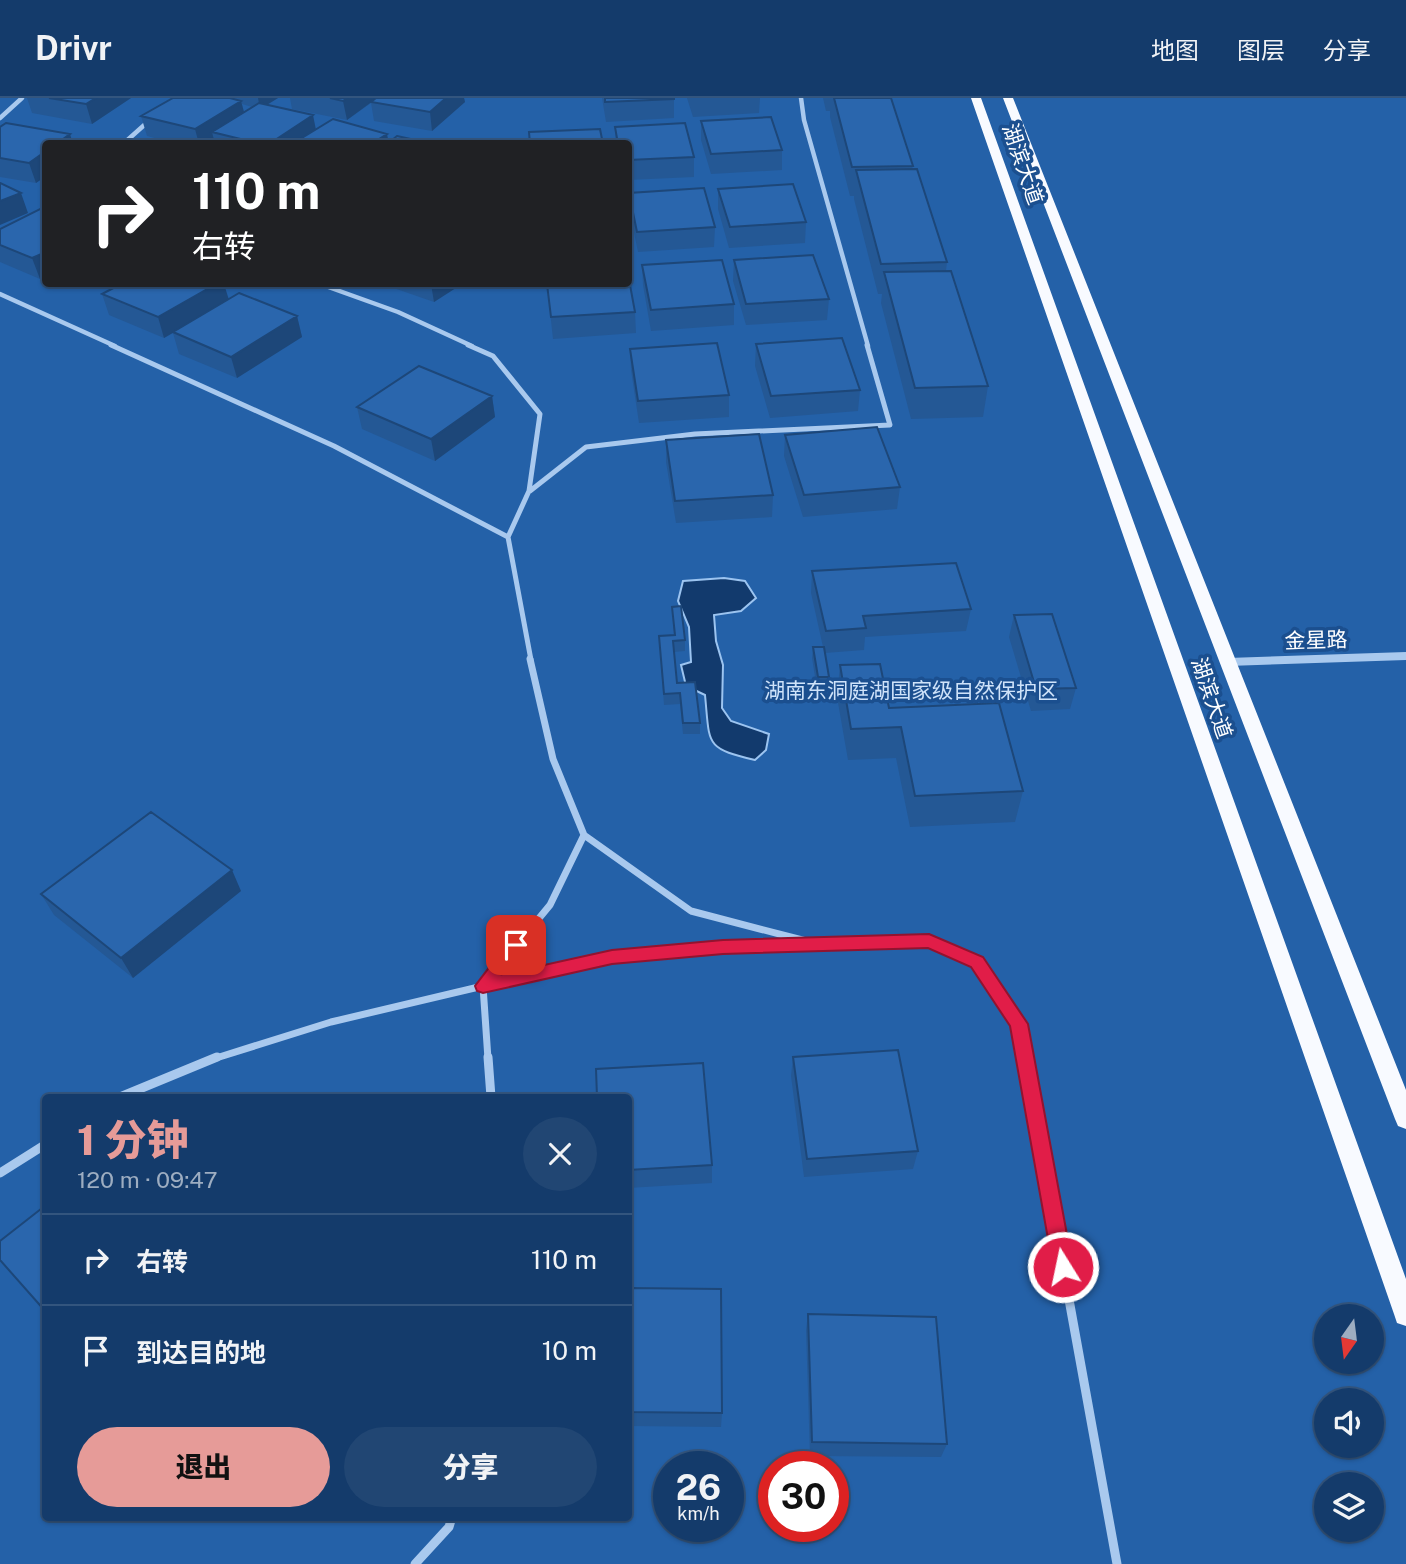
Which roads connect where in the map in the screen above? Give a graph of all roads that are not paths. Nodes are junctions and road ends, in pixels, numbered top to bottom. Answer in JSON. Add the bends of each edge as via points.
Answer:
{"nodes":[{"id":1,"x":22,"y":98,"type":"edge"},
{"id":2,"x":801,"y":98,"type":"edge"},
{"id":3,"x":976,"y":98,"type":"edge"},
{"id":4,"x":1008,"y":98,"type":"edge"},
{"id":5,"x":154,"y":115,"type":"edge"},
{"id":6,"x":0,"y":118,"type":"edge"},
{"id":7,"x":127,"y":140,"type":"edge"},
{"id":8,"x":328,"y":287,"type":"edge"},
{"id":9,"x":0,"y":294,"type":"edge"},
{"id":10,"x":529,"y":491,"type":"junction"},
{"id":11,"x":508,"y":537,"type":"junction"},
{"id":12,"x":1406,"y":656,"type":"edge"},
{"id":13,"x":1228,"y":662,"type":"junction"},
{"id":14,"x":584,"y":835,"type":"junction"},
{"id":15,"x":818,"y":944,"type":"junction"},
{"id":16,"x":483,"y":986,"type":"junction"},
{"id":17,"x":127,"y":1094,"type":"edge"},
{"id":18,"x":491,"y":1094,"type":"edge"},
{"id":19,"x":1406,"y":1119,"type":"edge"},
{"id":20,"x":42,"y":1147,"type":"edge"},
{"id":21,"x":0,"y":1173,"type":"edge"},
{"id":22,"x":1406,"y":1314,"type":"edge"},
{"id":23,"x":451,"y":1521,"type":"edge"},
{"id":24,"x":415,"y":1564,"type":"edge"},
{"id":25,"x":1116,"y":1564,"type":"edge"}],
"edges":[{"from":1,"to":6,"type":"street"},
{"from":2,"to":10,"type":"street","via":[[890,425],[695,434],[586,447]]},
{"from":3,"to":22,"type":"highway","name":"湖滨大道"},
{"from":4,"to":13,"type":"highway","name":"湖滨大道"},
{"from":5,"to":7,"type":"street"},
{"from":8,"to":10,"type":"street","via":[[398,312],[493,356],[540,414]]},
{"from":9,"to":11,"type":"street","via":[[334,446]]},
{"from":10,"to":11,"type":"street"},
{"from":11,"to":14,"type":"street","via":[[521,618],[554,759]]},
{"from":12,"to":13,"type":"street","name":"金星路"},
{"from":13,"to":19,"type":"highway","name":"湖滨大道"},
{"from":14,"to":15,"type":"street","via":[[691,911]]},
{"from":14,"to":16,"type":"street","via":[[550,905]]},
{"from":15,"to":16,"type":"street","via":[[612,957]]},
{"from":15,"to":25,"type":"street","via":[[929,941],[977,962],[1019,1024]]},
{"from":16,"to":17,"type":"street","via":[[232,1051]]},
{"from":16,"to":18,"type":"street"},
{"from":20,"to":21,"type":"street"},
{"from":23,"to":24,"type":"street"}]}
